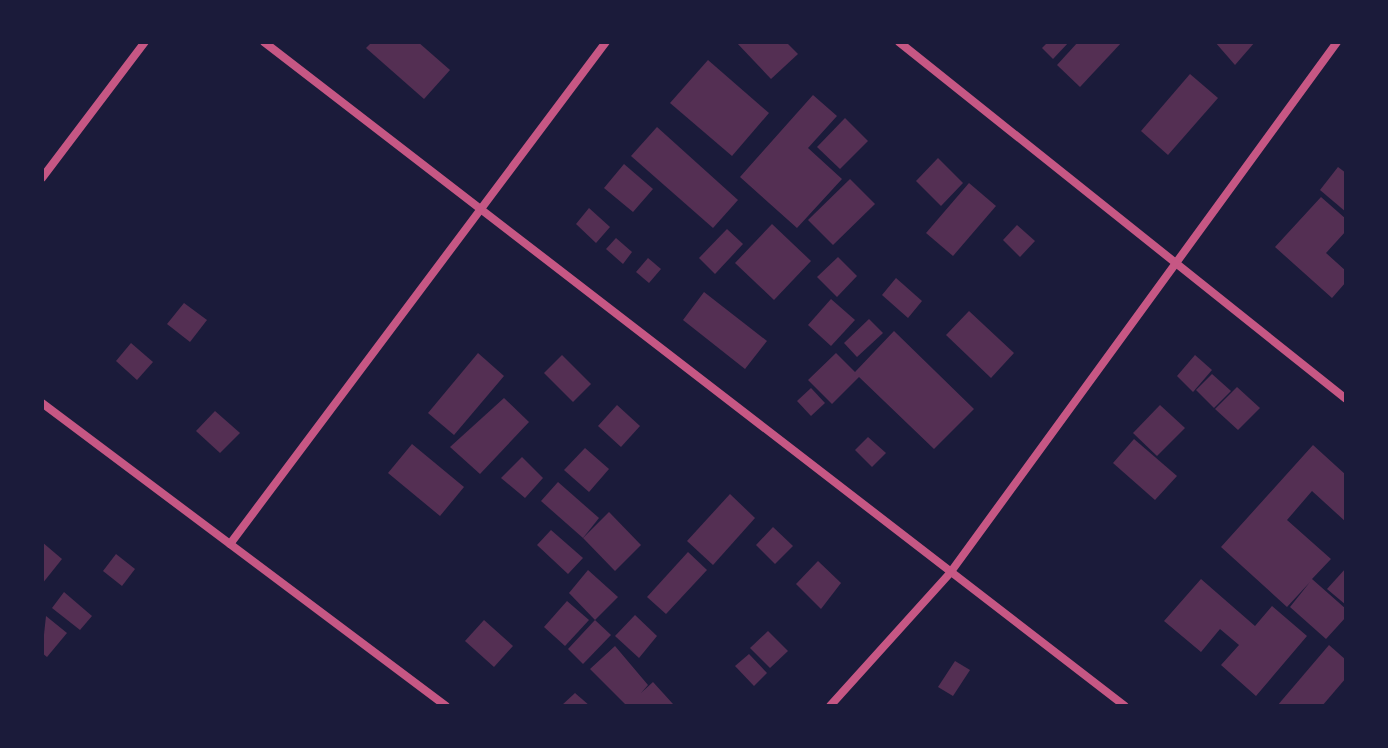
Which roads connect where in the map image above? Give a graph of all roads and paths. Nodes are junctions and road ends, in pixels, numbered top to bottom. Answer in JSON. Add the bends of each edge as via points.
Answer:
{"nodes":[{"id":1,"x":145,"y":42,"type":"edge"},
{"id":2,"x":264,"y":42,"type":"edge"},
{"id":3,"x":606,"y":42,"type":"edge"},
{"id":4,"x":899,"y":42,"type":"edge"},
{"id":5,"x":1337,"y":42,"type":"edge"},
{"id":6,"x":42,"y":178,"type":"edge"},
{"id":7,"x":482,"y":208,"type":"junction"},
{"id":8,"x":1174,"y":262,"type":"junction"},
{"id":9,"x":1346,"y":399,"type":"edge"},
{"id":10,"x":42,"y":403,"type":"edge"},
{"id":11,"x":230,"y":544,"type":"junction"},
{"id":12,"x":950,"y":573,"type":"junction"},
{"id":13,"x":446,"y":706,"type":"edge"},
{"id":14,"x":830,"y":706,"type":"edge"},
{"id":15,"x":1125,"y":706,"type":"edge"}],
"edges":[{"from":1,"to":6,"type":"street"},
{"from":2,"to":7,"type":"street"},
{"from":3,"to":7,"type":"street"},
{"from":4,"to":8,"type":"street"},
{"from":5,"to":8,"type":"street"},
{"from":7,"to":11,"type":"street"},
{"from":7,"to":12,"type":"street"},
{"from":8,"to":9,"type":"street"},
{"from":8,"to":12,"type":"street"},
{"from":10,"to":11,"type":"street"},
{"from":11,"to":13,"type":"street"},
{"from":12,"to":14,"type":"street"},
{"from":12,"to":15,"type":"street"}]}
